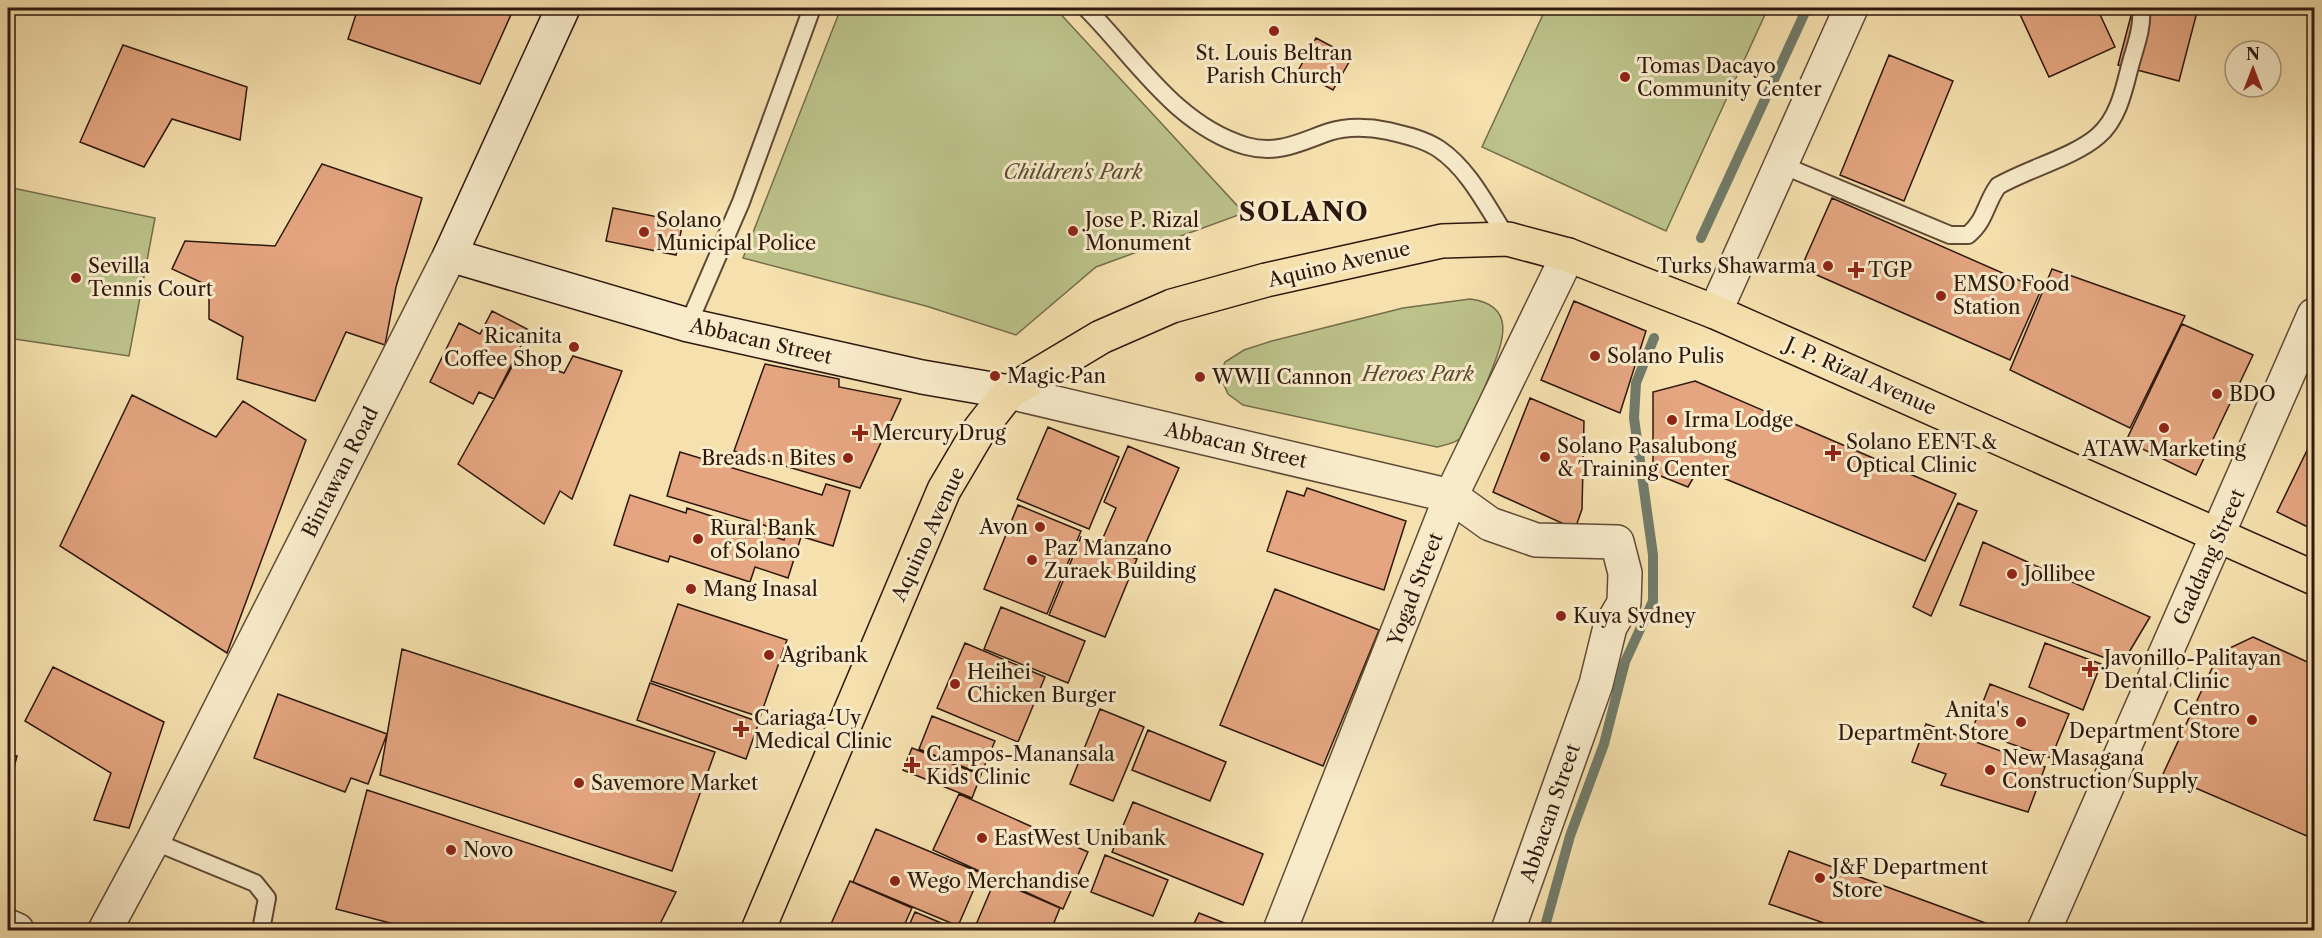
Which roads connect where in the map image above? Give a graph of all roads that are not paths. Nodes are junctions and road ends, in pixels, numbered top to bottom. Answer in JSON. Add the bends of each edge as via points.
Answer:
{"nodes":[{"id":1,"x":563,"y":8,"type":"edge"},
{"id":2,"x":812,"y":8,"type":"edge"},
{"id":3,"x":1086,"y":8,"type":"edge"},
{"id":4,"x":1851,"y":8,"type":"edge"},
{"id":5,"x":2141,"y":8,"type":"edge"},
{"id":6,"x":1782,"y":165,"type":"junction"},
{"id":7,"x":1508,"y":239,"type":"junction"},
{"id":8,"x":450,"y":255,"type":"junction"},
{"id":9,"x":1568,"y":255,"type":"junction"},
{"id":10,"x":1715,"y":312,"type":"junction"},
{"id":11,"x":2314,"y":315,"type":"edge"},
{"id":12,"x":688,"y":325,"type":"junction"},
{"id":13,"x":1009,"y":392,"type":"junction"},
{"id":14,"x":1451,"y":496,"type":"junction"},
{"id":15,"x":2218,"y":536,"type":"junction"},
{"id":16,"x":2314,"y":578,"type":"edge"},
{"id":17,"x":153,"y":841,"type":"junction"},
{"id":18,"x":8,"y":926,"type":"edge"},
{"id":19,"x":17,"y":930,"type":"edge"},
{"id":20,"x":105,"y":930,"type":"edge"},
{"id":21,"x":261,"y":930,"type":"edge"},
{"id":22,"x":758,"y":930,"type":"edge"},
{"id":23,"x":1280,"y":930,"type":"edge"},
{"id":24,"x":1508,"y":930,"type":"edge"},
{"id":25,"x":2044,"y":930,"type":"edge"}],
"edges":[{"from":1,"to":8,"type":"street","name":"Bintawan Road"},
{"from":2,"to":12,"type":"lane","via":[[741,202]]},
{"from":3,"to":7,"type":"lane","via":[[1176,107],[1208,129],[1246,146],[1274,149],[1294,147],[1332,131],[1362,128],[1412,136],[1438,148],[1460,167]]},
{"from":4,"to":6,"type":"street"},
{"from":5,"to":6,"type":"lane","via":[[2141,26],[2122,97],[2099,135],[1998,186],[1978,226],[1968,235],[1950,235]]},
{"from":6,"to":10,"type":"street"},
{"from":7,"to":9,"type":"main road","name":"Aquino Avenue"},
{"from":7,"to":13,"type":"main road","name":"Aquino Avenue","via":[[1443,241],[1266,280],[1172,306],[1101,337]]},
{"from":8,"to":12,"type":"street","name":"Abbacan Street"},
{"from":8,"to":17,"type":"street","name":"Bintawan Road"},
{"from":9,"to":10,"type":"main road","name":"J. P. Rizal Avenue"},
{"from":9,"to":14,"type":"street","name":"Yogad Street"},
{"from":10,"to":15,"type":"main road","name":"J. P. Rizal Avenue"},
{"from":11,"to":15,"type":"street","name":"Gaddang Street"},
{"from":12,"to":13,"type":"street","name":"Abbacan Street","via":[[922,377]]},
{"from":13,"to":14,"type":"street","name":"Abbacan Street"},
{"from":13,"to":22,"type":"main road","name":"Aquino Avenue","via":[[980,429],[944,490]]},
{"from":14,"to":23,"type":"street","name":"Yogad Street"},
{"from":14,"to":24,"type":"street","name":"Abbacan Street","via":[[1490,524],[1536,540],[1617,542],[1625,573],[1624,603],[1610,627],[1596,684]]},
{"from":15,"to":16,"type":"main road","name":"J. P. Rizal Avenue"},
{"from":15,"to":25,"type":"street","name":"Gaddang Street"},
{"from":17,"to":20,"type":"street","name":"Bintawan Road"},
{"from":17,"to":21,"type":"lane","via":[[255,883],[267,898]]},
{"from":18,"to":19,"type":"street"}]}
